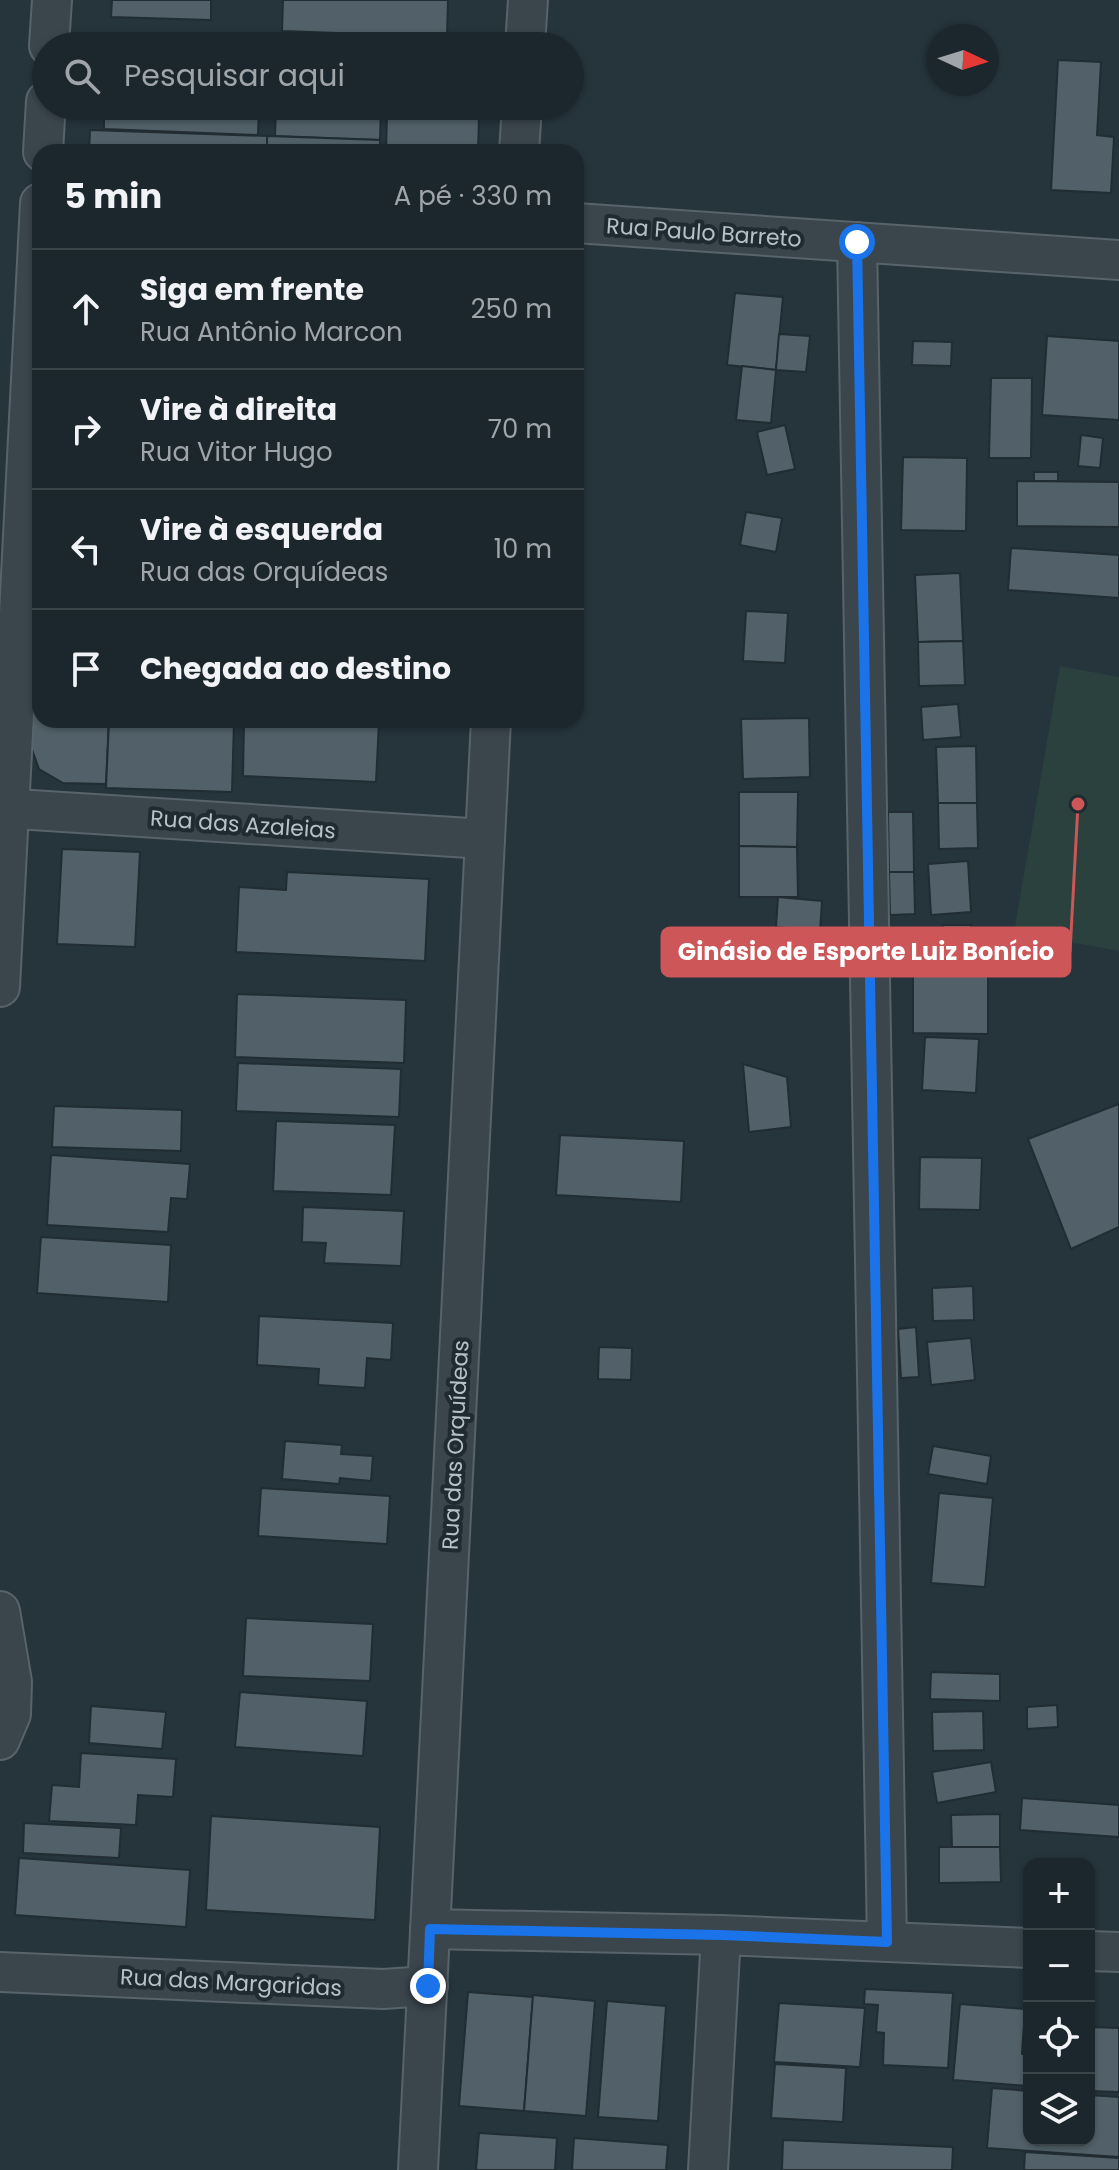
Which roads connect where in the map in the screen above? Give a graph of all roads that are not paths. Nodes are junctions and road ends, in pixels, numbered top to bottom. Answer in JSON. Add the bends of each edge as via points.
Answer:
{"nodes":[{"id":1,"x":52,"y":0,"type":"edge"},
{"id":2,"x":528,"y":0,"type":"edge"},
{"id":3,"x":50,"y":32,"type":"edge"},
{"id":4,"x":526,"y":32,"type":"edge"},
{"id":5,"x":45,"y":120,"type":"edge"},
{"id":6,"x":521,"y":120,"type":"edge"},
{"id":7,"x":43,"y":144,"type":"edge"},
{"id":8,"x":520,"y":144,"type":"edge"},
{"id":9,"x":584,"y":224,"type":"edge"},
{"id":10,"x":857,"y":242,"type":"junction"},
{"id":11,"x":1119,"y":260,"type":"edge"},
{"id":12,"x":32,"y":342,"type":"edge"},
{"id":13,"x":491,"y":728,"type":"edge"},
{"id":14,"x":5,"y":809,"type":"edge"},
{"id":15,"x":485,"y":839,"type":"junction"},
{"id":16,"x":0,"y":987,"type":"edge"},
{"id":17,"x":0,"y":1611,"type":"edge"},
{"id":18,"x":0,"y":1739,"type":"edge"},
{"id":19,"x":430,"y":1929,"type":"junction"},
{"id":20,"x":721,"y":1935,"type":"junction"},
{"id":21,"x":887,"y":1942,"type":"junction"},
{"id":22,"x":1023,"y":1948,"type":"edge"},
{"id":23,"x":1095,"y":1951,"type":"edge"},
{"id":24,"x":1119,"y":1952,"type":"edge"},
{"id":25,"x":0,"y":1958,"type":"edge"},
{"id":26,"x":17,"y":1972,"type":"edge"},
{"id":27,"x":428,"y":1986,"type":"junction"},
{"id":28,"x":418,"y":2170,"type":"edge"},
{"id":29,"x":708,"y":2170,"type":"edge"}],
"edges":[{"from":1,"to":3,"type":"street"},
{"from":2,"to":4,"type":"street"},
{"from":5,"to":7,"type":"street"},
{"from":6,"to":8,"type":"street"},
{"from":9,"to":10,"type":"street","name":"Rua Paulo Barreto"},
{"from":10,"to":11,"type":"street","name":"Rua Paulo Barreto"},
{"from":10,"to":21,"type":"street"},
{"from":12,"to":14,"type":"street"},
{"from":13,"to":15,"type":"street","name":"Rua das Orquídeas"},
{"from":14,"to":15,"type":"street","name":"Rua das Azaleias"},
{"from":14,"to":16,"type":"street"},
{"from":15,"to":19,"type":"street","name":"Rua das Orquídeas"},
{"from":17,"to":18,"type":"street","via":[[12,1682],[11,1714]]},
{"from":19,"to":20,"type":"street"},
{"from":19,"to":27,"type":"street","name":"Rua das Orquídeas"},
{"from":20,"to":21,"type":"street"},
{"from":20,"to":29,"type":"street"},
{"from":21,"to":22,"type":"street"},
{"from":23,"to":24,"type":"street"},
{"from":25,"to":26,"type":"street","name":"Rua das Margaridas"},
{"from":26,"to":27,"type":"street","name":"Rua das Margaridas","via":[[383,1989]]},
{"from":27,"to":28,"type":"street","name":"Rua das Orquídeas"}]}
